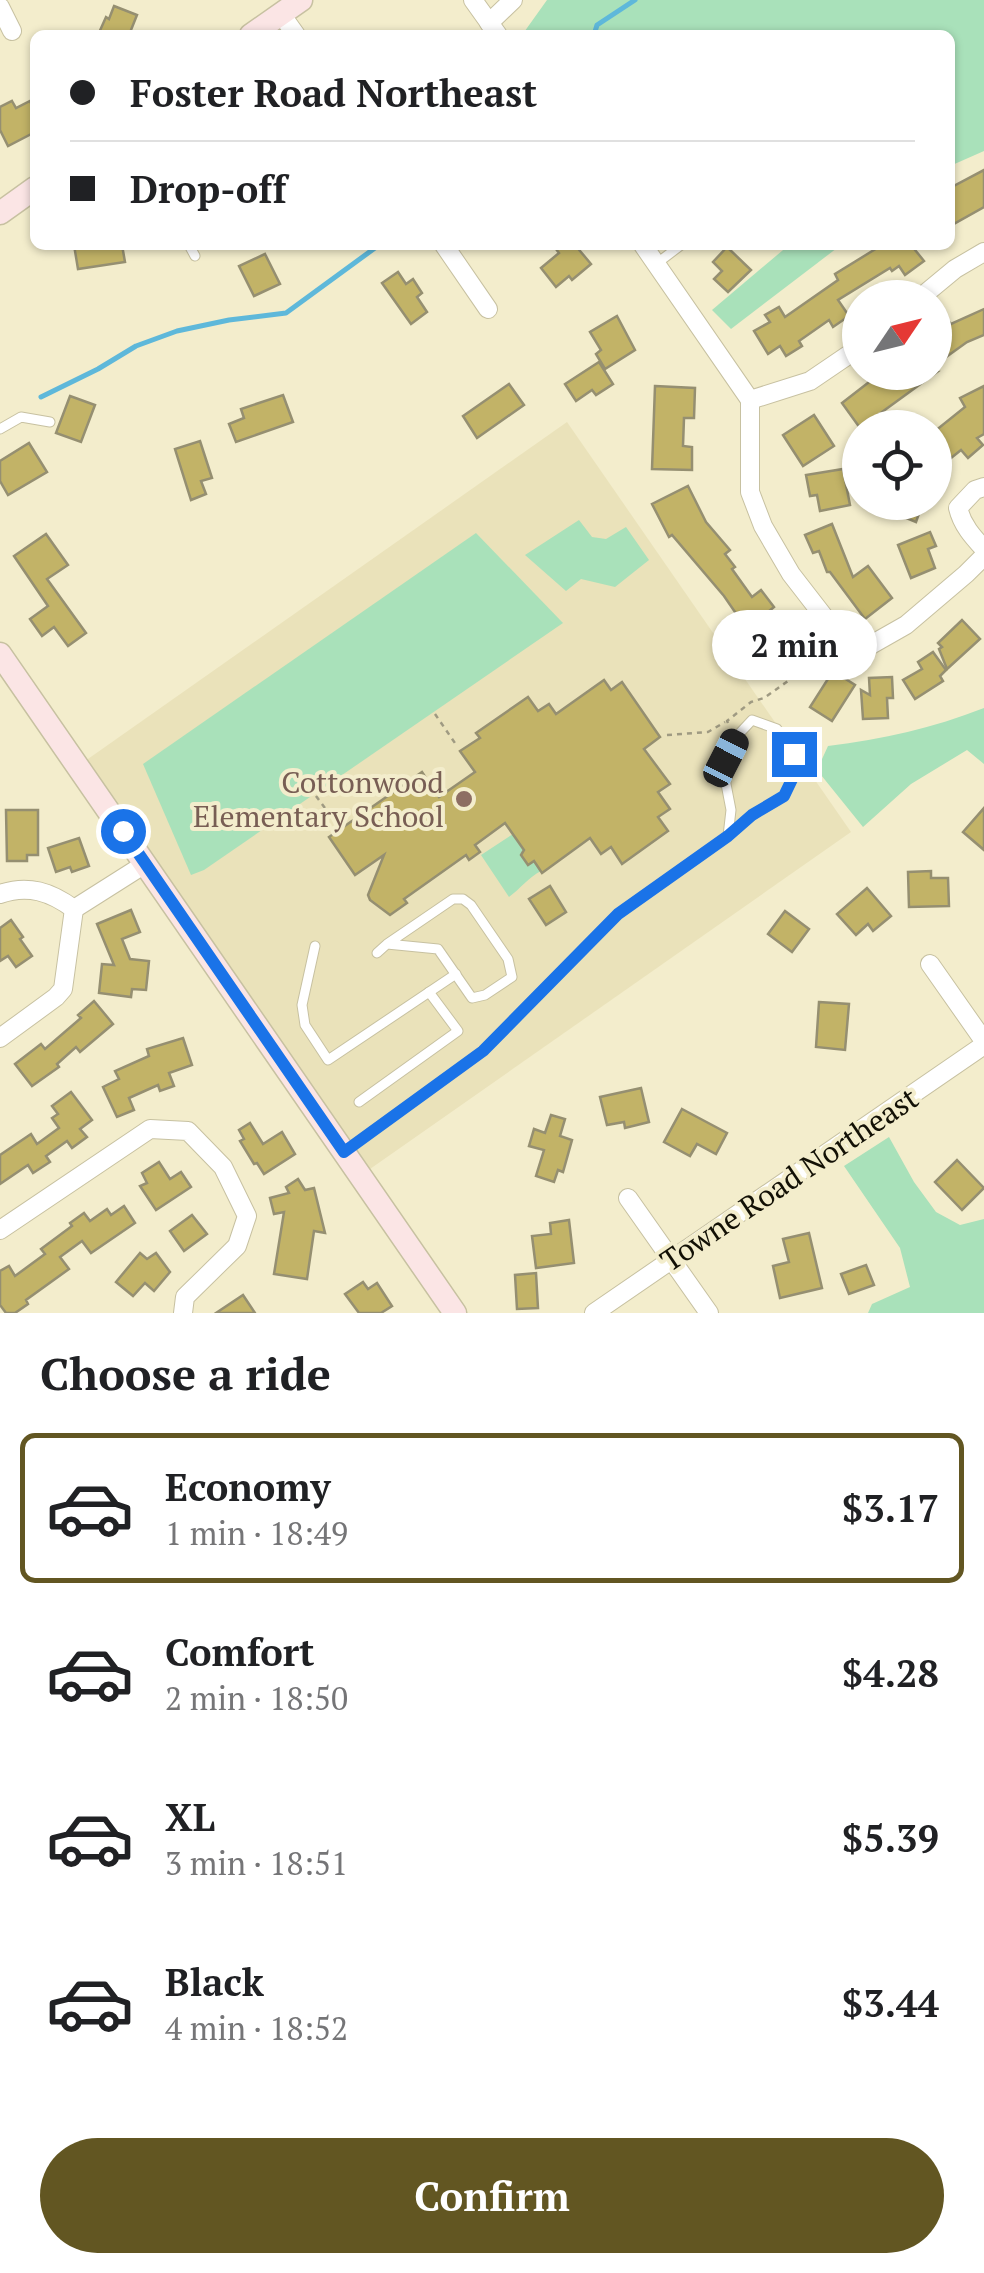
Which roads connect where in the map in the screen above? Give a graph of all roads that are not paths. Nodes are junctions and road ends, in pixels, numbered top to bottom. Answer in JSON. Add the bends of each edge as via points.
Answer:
{"nodes":[{"id":1,"x":473,"y":0,"type":"edge"},
{"id":2,"x":514,"y":0,"type":"edge"},
{"id":3,"x":294,"y":4,"type":"edge"},
{"id":4,"x":0,"y":8,"type":"edge"},
{"id":5,"x":493,"y":29,"type":"edge"},
{"id":6,"x":258,"y":30,"type":"edge"},
{"id":7,"x":296,"y":30,"type":"edge"},
{"id":8,"x":12,"y":31,"type":"dead end"},
{"id":9,"x":30,"y":191,"type":"edge"},
{"id":10,"x":0,"y":212,"type":"edge"},
{"id":11,"x":191,"y":250,"type":"edge"},
{"id":12,"x":447,"y":250,"type":"edge"},
{"id":13,"x":646,"y":250,"type":"edge"},
{"id":14,"x":674,"y":250,"type":"edge"},
{"id":15,"x":984,"y":252,"type":"edge"},
{"id":16,"x":195,"y":256,"type":"dead end"},
{"id":17,"x":656,"y":264,"type":"junction"},
{"id":18,"x":941,"y":280,"type":"edge"},
{"id":19,"x":488,"y":308,"type":"dead end"},
{"id":20,"x":842,"y":359,"type":"edge"},
{"id":21,"x":750,"y":400,"type":"junction"},
{"id":22,"x":50,"y":422,"type":"dead end"},
{"id":23,"x":0,"y":429,"type":"edge"},
{"id":24,"x":984,"y":487,"type":"edge"},
{"id":25,"x":984,"y":553,"type":"edge"},
{"id":26,"x":0,"y":654,"type":"edge"},
{"id":27,"x":728,"y":836,"type":"junction"},
{"id":28,"x":145,"y":864,"type":"junction"},
{"id":29,"x":0,"y":894,"type":"edge"},
{"id":30,"x":74,"y":908,"type":"junction"},
{"id":31,"x":386,"y":944,"type":"junction"},
{"id":32,"x":315,"y":946,"type":"dead end"},
{"id":33,"x":377,"y":952,"type":"dead end"},
{"id":34,"x":930,"y":964,"type":"dead end"},
{"id":35,"x":456,"y":974,"type":"junction"},
{"id":36,"x":430,"y":992,"type":"junction"},
{"id":37,"x":469,"y":1024,"type":"dead end"},
{"id":38,"x":458,"y":1032,"type":"junction"},
{"id":39,"x":0,"y":1038,"type":"edge"},
{"id":40,"x":984,"y":1043,"type":"edge"},
{"id":41,"x":359,"y":1102,"type":"dead end"},
{"id":42,"x":344,"y":1152,"type":"junction"},
{"id":43,"x":628,"y":1198,"type":"dead end"},
{"id":44,"x":0,"y":1230,"type":"edge"},
{"id":45,"x":671,"y":1260,"type":"junction"},
{"id":46,"x":447,"y":1310,"type":"edge"},
{"id":47,"x":184,"y":1313,"type":"edge"},
{"id":48,"x":594,"y":1313,"type":"edge"},
{"id":49,"x":709,"y":1313,"type":"edge"}],
"edges":[{"from":1,"to":5,"type":"street"},
{"from":2,"to":5,"type":"street"},
{"from":3,"to":6,"type":"street"},
{"from":3,"to":7,"type":"street"},
{"from":4,"to":8,"type":"street"},
{"from":9,"to":10,"type":"street"},
{"from":11,"to":16,"type":"lane"},
{"from":12,"to":19,"type":"street"},
{"from":13,"to":17,"type":"street"},
{"from":14,"to":17,"type":"lane"},
{"from":15,"to":18,"type":"street"},
{"from":17,"to":21,"type":"street"},
{"from":20,"to":21,"type":"street","via":[[810,381]]},
{"from":21,"to":25,"type":"street","via":[[750,492],[790,574],[839,636],[869,646],[906,625]]},
{"from":22,"to":23,"type":"lane","via":[[21,417]]},
{"from":24,"to":25,"type":"street","via":[[958,508]]},
{"from":26,"to":28,"type":"street"},
{"from":27,"to":27,"type":"lane","via":[[726,758],[752,720],[777,729],[794,754],[796,771],[784,796]]},
{"from":27,"to":42,"type":"lane","via":[[618,914],[483,1051]]},
{"from":28,"to":30,"type":"street"},
{"from":28,"to":42,"type":"street"},
{"from":29,"to":30,"type":"street","via":[[27,888]]},
{"from":30,"to":39,"type":"street","via":[[63,989]]},
{"from":31,"to":33,"type":"lane"},
{"from":31,"to":35,"type":"lane","via":[[438,949]]},
{"from":31,"to":35,"type":"lane","via":[[453,899],[463,899],[508,959],[512,977],[472,998]]},
{"from":32,"to":36,"type":"lane","via":[[304,1025],[328,1060]]},
{"from":34,"to":40,"type":"street"},
{"from":35,"to":36,"type":"lane"},
{"from":36,"to":38,"type":"lane"},
{"from":37,"to":38,"type":"lane"},
{"from":38,"to":41,"type":"lane"},
{"from":40,"to":45,"type":"street","name":"Towne Road Northeast"},
{"from":42,"to":46,"type":"street"},
{"from":43,"to":45,"type":"street"},
{"from":44,"to":47,"type":"street","via":[[150,1129],[188,1131],[222,1168],[247,1216],[237,1246],[186,1296]]},
{"from":45,"to":48,"type":"street","name":"Towne Road Northeast"},
{"from":45,"to":49,"type":"street"}]}
